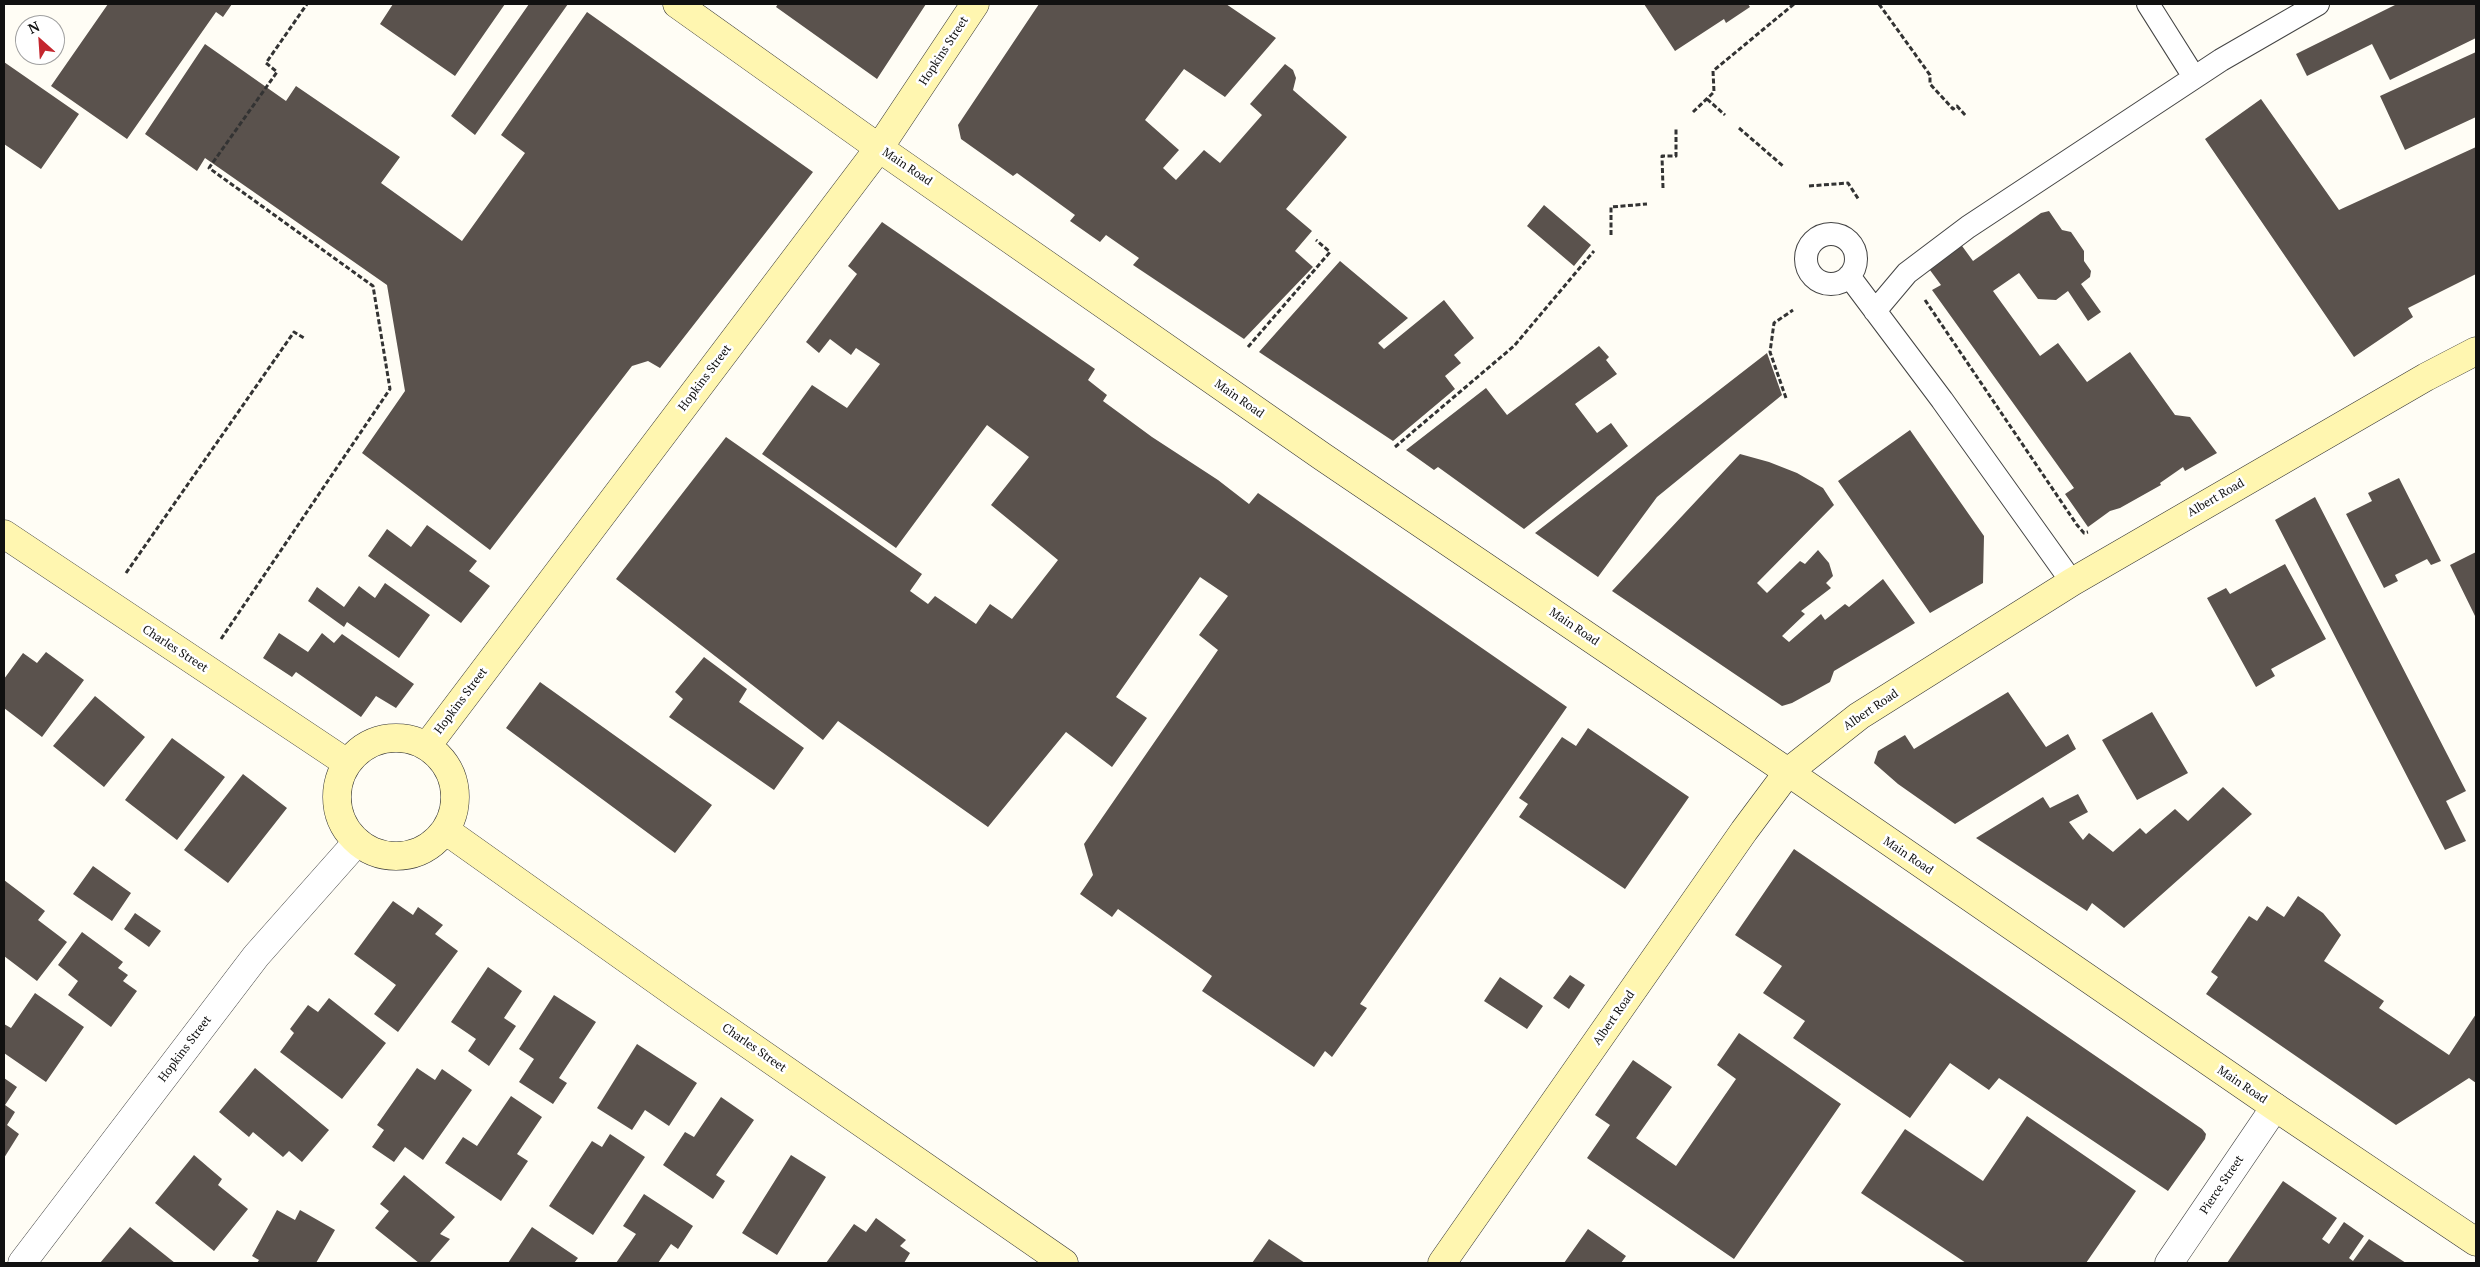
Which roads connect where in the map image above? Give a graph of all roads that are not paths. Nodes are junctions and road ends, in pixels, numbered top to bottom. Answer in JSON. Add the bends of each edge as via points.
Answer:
{"nodes":[{"id":1,"x":677,"y":4,"type":"edge"},
{"id":2,"x":975,"y":4,"type":"edge"},
{"id":3,"x":2148,"y":4,"type":"edge"},
{"id":4,"x":2318,"y":4,"type":"edge"},
{"id":5,"x":2194,"y":77,"type":"junction"},
{"id":6,"x":879,"y":148,"type":"junction"},
{"id":7,"x":1848,"y":276,"type":"dead end"},
{"id":8,"x":1875,"y":311,"type":"junction"},
{"id":9,"x":2476,"y":351,"type":"edge"},
{"id":10,"x":4,"y":534,"type":"edge"},
{"id":11,"x":2072,"y":582,"type":"junction"},
{"id":12,"x":427,"y":746,"type":"junction"},
{"id":13,"x":347,"y":763,"type":"junction"},
{"id":14,"x":1788,"y":772,"type":"junction"},
{"id":15,"x":445,"y":830,"type":"junction"},
{"id":16,"x":357,"y":842,"type":"junction"},
{"id":17,"x":2275,"y":1107,"type":"junction"},
{"id":18,"x":2476,"y":1242,"type":"edge"},
{"id":19,"x":22,"y":1263,"type":"edge"},
{"id":20,"x":1064,"y":1263,"type":"edge"},
{"id":21,"x":1442,"y":1263,"type":"edge"},
{"id":22,"x":2169,"y":1263,"type":"edge"}],
"edges":[{"from":1,"to":6,"type":"street","name":"Main Road"},
{"from":2,"to":6,"type":"street","name":"Hopkins Street"},
{"from":3,"to":5,"type":"lane"},
{"from":4,"to":5,"type":"lane"},
{"from":5,"to":8,"type":"lane","via":[[1968,227],[1906,273]]},
{"from":6,"to":12,"type":"street","name":"Hopkins Street"},
{"from":6,"to":14,"type":"street","name":"Main Road","via":[[1323,457]]},
{"from":7,"to":8,"type":"lane"},
{"from":8,"to":11,"type":"lane"},
{"from":9,"to":11,"type":"street","name":"Albert Road"},
{"from":10,"to":13,"type":"street","name":"Charles Street"},
{"from":11,"to":14,"type":"street","name":"Albert Road","via":[[1859,716]]},
{"from":12,"to":13,"type":"street","via":[[411,739],[384,739],[360,749]]},
{"from":12,"to":15,"type":"street","via":[[451,775],[455,794],[453,813]]},
{"from":13,"to":16,"type":"street","via":[[339,778],[336,795],[338,813],[345,829]]},
{"from":14,"to":17,"type":"street","name":"Main Road"},
{"from":14,"to":21,"type":"street","name":"Albert Road"},
{"from":15,"to":16,"type":"street","via":[[414,854],[394,856],[374,852]]},
{"from":15,"to":20,"type":"street","name":"Charles Street"},
{"from":16,"to":19,"type":"street","name":"Hopkins Street","via":[[256,956]]},
{"from":17,"to":18,"type":"street","name":"Main Road"},
{"from":17,"to":22,"type":"street","name":"Pierce Street"}]}
